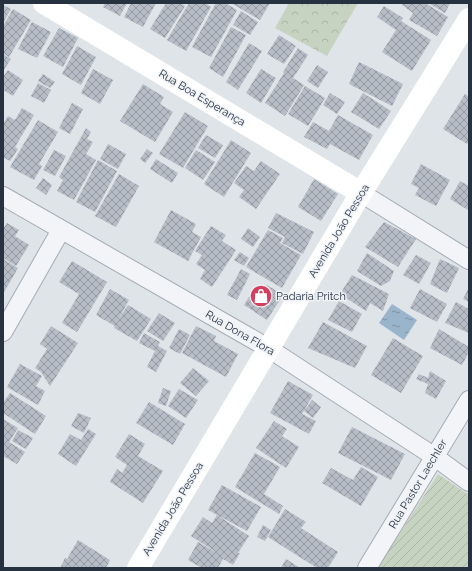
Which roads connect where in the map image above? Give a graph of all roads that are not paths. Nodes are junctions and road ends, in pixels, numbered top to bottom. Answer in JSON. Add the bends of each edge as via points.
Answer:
{"nodes":[{"id":1,"x":44,"y":3,"type":"edge"},
{"id":2,"x":469,"y":19,"type":"edge"},
{"id":3,"x":361,"y":193,"type":"junction"},
{"id":4,"x":3,"y":196,"type":"edge"},
{"id":5,"x":61,"y":230,"type":"junction"},
{"id":6,"x":469,"y":260,"type":"edge"},
{"id":7,"x":3,"y":332,"type":"edge"},
{"id":8,"x":268,"y":348,"type":"junction"},
{"id":9,"x":469,"y":400,"type":"edge"},
{"id":10,"x":435,"y":457,"type":"junction"},
{"id":11,"x":469,"y":482,"type":"edge"},
{"id":12,"x":138,"y":568,"type":"edge"},
{"id":13,"x":367,"y":568,"type":"edge"}],
"edges":[{"from":1,"to":3,"type":"street","name":"Rua Boa Esperança"},
{"from":2,"to":3,"type":"street","name":"Avenida João Pessoa"},
{"from":3,"to":6,"type":"street"},
{"from":3,"to":8,"type":"street","name":"Avenida João Pessoa"},
{"from":4,"to":5,"type":"street","name":"Rua Dona Flora"},
{"from":5,"to":7,"type":"street"},
{"from":5,"to":8,"type":"street","name":"Rua Dona Flora"},
{"from":8,"to":10,"type":"street","name":"Rua Dona Flora"},
{"from":8,"to":12,"type":"street","name":"Avenida João Pessoa"},
{"from":9,"to":10,"type":"street","name":"Rua Pastor Laechler"},
{"from":10,"to":11,"type":"street","name":"Rua Dona Flora"},
{"from":10,"to":13,"type":"street","name":"Rua Pastor Laechler"}]}
